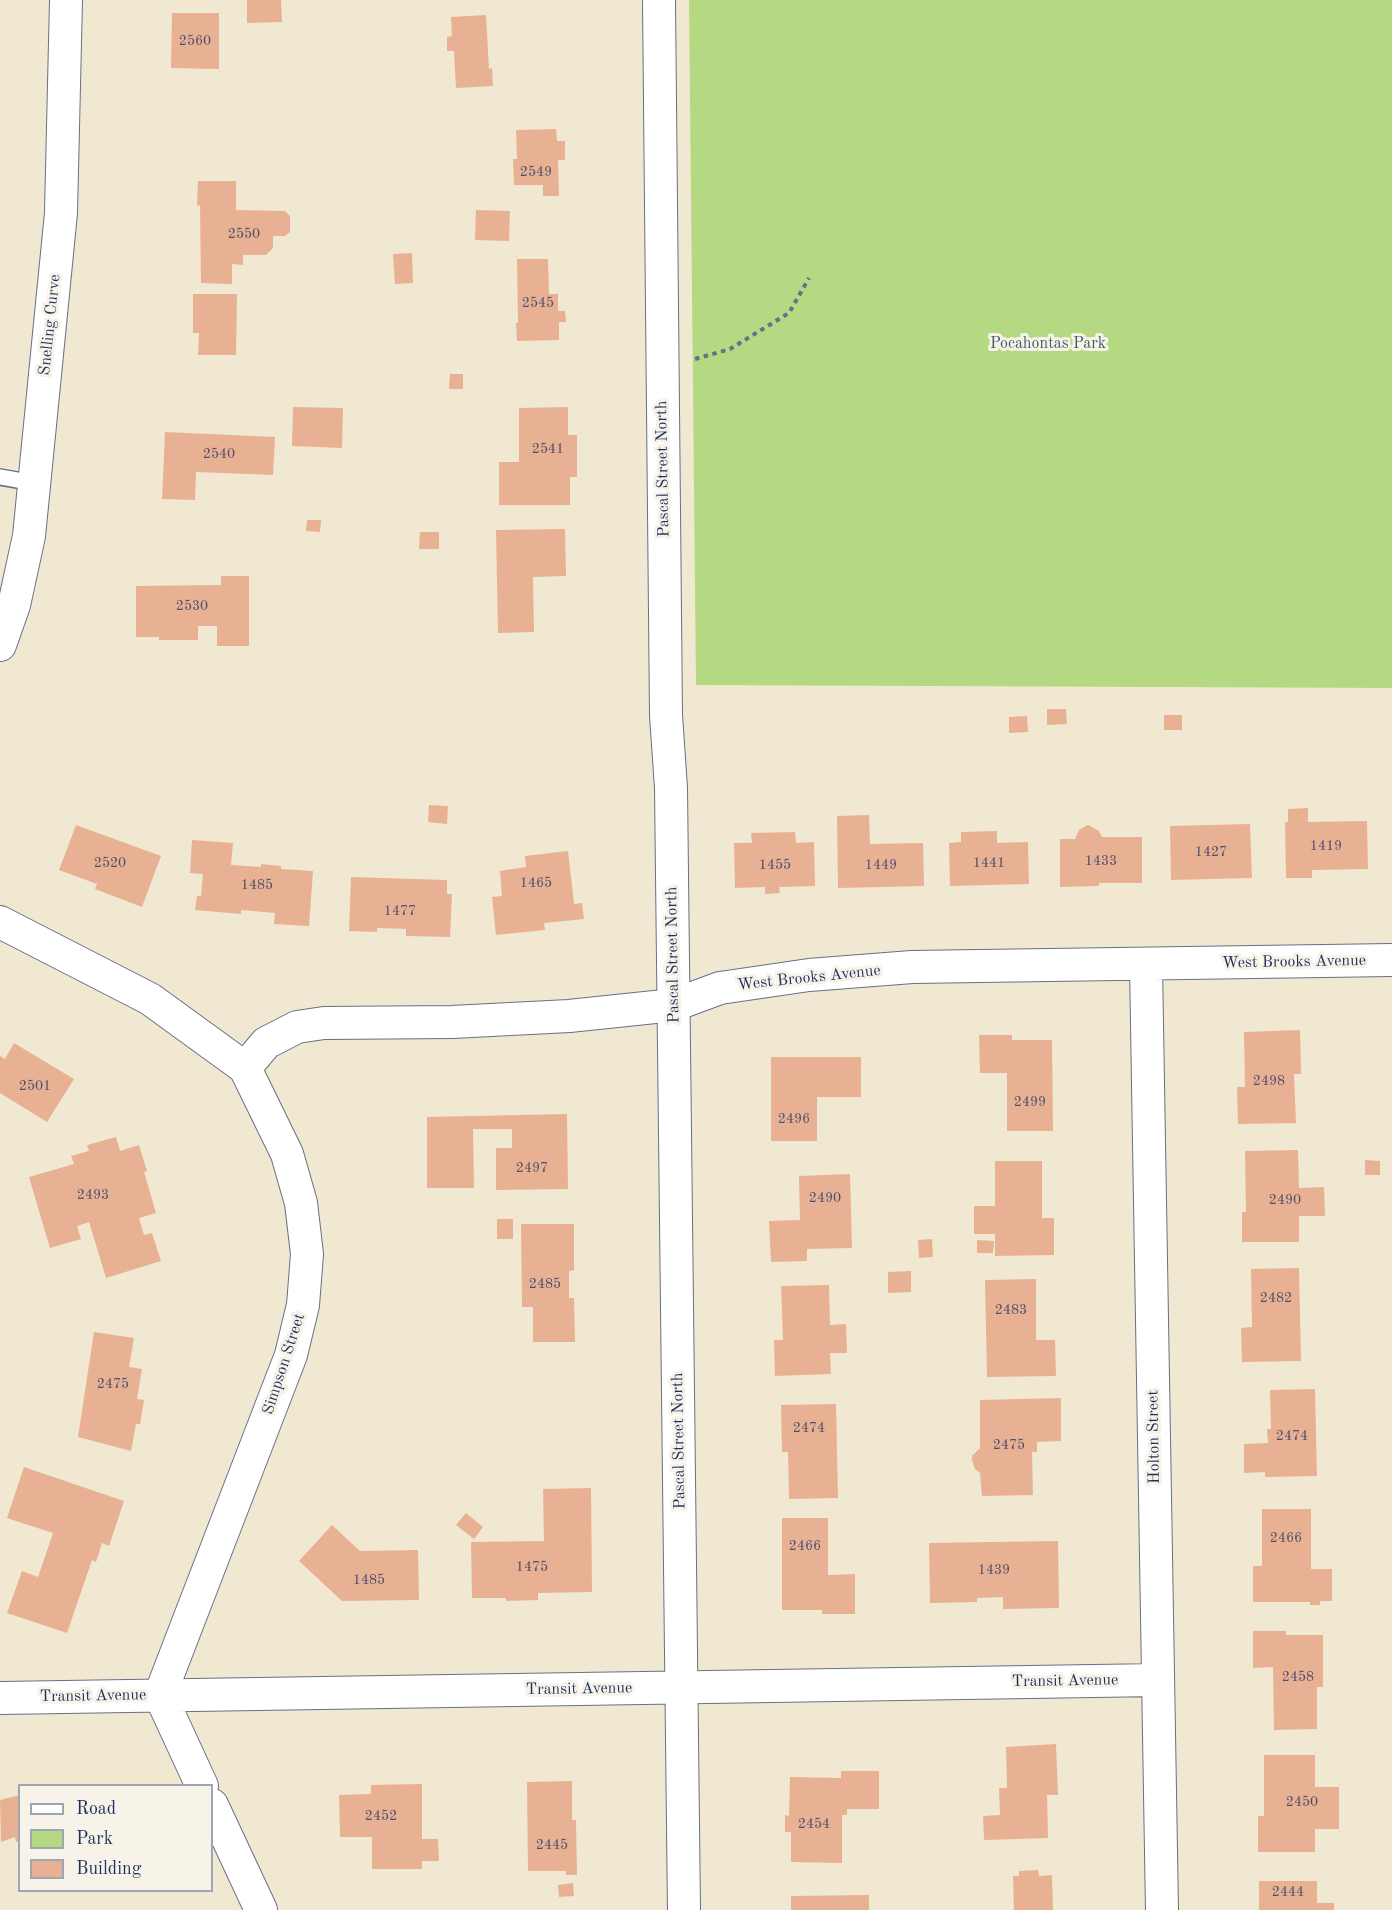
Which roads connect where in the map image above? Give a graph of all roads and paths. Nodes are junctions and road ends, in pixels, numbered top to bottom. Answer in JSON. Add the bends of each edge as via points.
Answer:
{"nodes":[{"id":1,"x":66,"y":0,"type":"edge"},
{"id":2,"x":658,"y":0,"type":"edge"},
{"id":3,"x":809,"y":278,"type":"dead end"},
{"id":4,"x":662,"y":361,"type":"junction"},
{"id":5,"x":0,"y":477,"type":"edge"},
{"id":6,"x":34,"y":483,"type":"junction"},
{"id":7,"x":0,"y":645,"type":"edge"},
{"id":8,"x":0,"y":922,"type":"edge"},
{"id":9,"x":1392,"y":960,"type":"edge"},
{"id":10,"x":1146,"y":964,"type":"junction"},
{"id":11,"x":674,"y":1005,"type":"junction"},
{"id":12,"x":245,"y":1068,"type":"junction"},
{"id":13,"x":1158,"y":1680,"type":"junction"},
{"id":14,"x":681,"y":1687,"type":"junction"},
{"id":15,"x":160,"y":1695,"type":"junction"},
{"id":16,"x":0,"y":1698,"type":"edge"},
{"id":17,"x":202,"y":1784,"type":"edge"},
{"id":18,"x":213,"y":1807,"type":"edge"},
{"id":19,"x":261,"y":1910,"type":"edge"},
{"id":20,"x":684,"y":1910,"type":"edge"},
{"id":21,"x":1162,"y":1910,"type":"edge"}],
"edges":[{"from":1,"to":6,"type":"street","name":"Snelling Curve","via":[[61,213]]},
{"from":2,"to":4,"type":"street","name":"Pascal Street North"},
{"from":3,"to":4,"type":"path","via":[[789,313],[730,349],[698,359]]},
{"from":4,"to":11,"type":"street","name":"Pascal Street North"},
{"from":5,"to":6,"type":"lane"},
{"from":6,"to":7,"type":"street","name":"Snelling Curve","via":[[29,536],[14,605]]},
{"from":8,"to":12,"type":"street","name":"Simpson Street","via":[[150,999]]},
{"from":9,"to":10,"type":"street","name":"West Brooks Avenue"},
{"from":10,"to":11,"type":"street","name":"West Brooks Avenue","via":[[912,967],[809,975],[720,988]]},
{"from":10,"to":13,"type":"street","name":"Holton Street"},
{"from":11,"to":12,"type":"street","name":"West Brooks Avenue","via":[[569,1016],[306,1025],[267,1043]]},
{"from":11,"to":14,"type":"street","name":"Pascal Street North"},
{"from":12,"to":15,"type":"street","name":"Simpson Street","via":[[287,1154],[302,1203],[307,1254],[303,1305],[291,1355]]},
{"from":13,"to":14,"type":"street","name":"Transit Avenue"},
{"from":13,"to":21,"type":"street","name":"Holton Street"},
{"from":14,"to":15,"type":"street","name":"Transit Avenue"},
{"from":14,"to":20,"type":"street","name":"Pascal Street North"},
{"from":15,"to":16,"type":"street","name":"Transit Avenue"},
{"from":15,"to":17,"type":"street"},
{"from":18,"to":19,"type":"street"}]}
